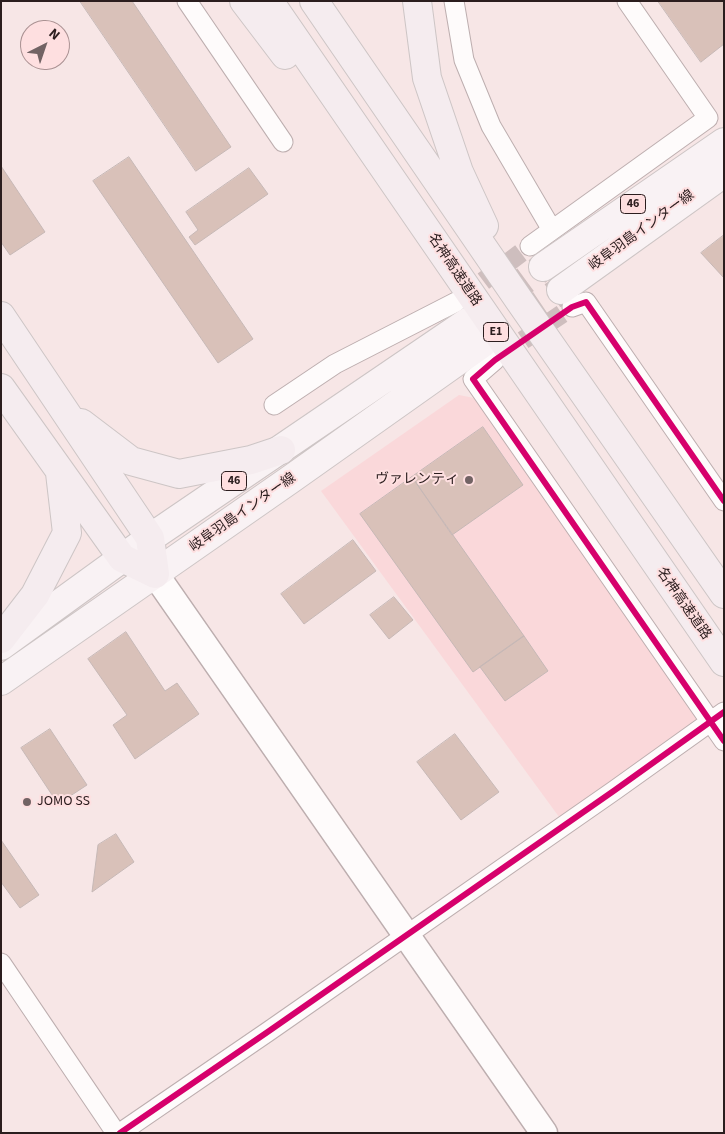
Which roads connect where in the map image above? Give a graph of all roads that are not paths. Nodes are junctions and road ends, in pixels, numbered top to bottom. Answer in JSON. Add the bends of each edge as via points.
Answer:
{"nodes":[{"id":1,"x":187,"y":1,"type":"edge"},
{"id":2,"x":244,"y":1,"type":"edge"},
{"id":3,"x":269,"y":1,"type":"edge"},
{"id":4,"x":314,"y":1,"type":"edge"},
{"id":5,"x":417,"y":1,"type":"edge"},
{"id":6,"x":454,"y":1,"type":"edge"},
{"id":7,"x":627,"y":1,"type":"edge"},
{"id":8,"x":696,"y":127,"type":"junction"},
{"id":9,"x":283,"y":142,"type":"dead end"},
{"id":10,"x":719,"y":155,"type":"edge"},
{"id":11,"x":552,"y":230,"type":"junction"},
{"id":12,"x":536,"y":257,"type":"joint"},
{"id":13,"x":566,"y":298,"type":"joint"},
{"id":14,"x":519,"y":300,"type":"junction"},
{"id":15,"x":1,"y":316,"type":"edge"},
{"id":16,"x":475,"y":324,"type":"junction"},
{"id":17,"x":1,"y":388,"type":"edge"},
{"id":18,"x":274,"y":405,"type":"dead end"},
{"id":19,"x":64,"y":410,"type":"junction"},
{"id":20,"x":281,"y":450,"type":"junction"},
{"id":21,"x":59,"y":469,"type":"junction"},
{"id":22,"x":724,"y":501,"type":"edge"},
{"id":23,"x":150,"y":538,"type":"junction"},
{"id":24,"x":122,"y":558,"type":"junction"},
{"id":25,"x":155,"y":574,"type":"junction"},
{"id":26,"x":724,"y":594,"type":"edge"},
{"id":27,"x":1,"y":639,"type":"edge"},
{"id":28,"x":1,"y":646,"type":"edge"},
{"id":29,"x":724,"y":662,"type":"edge"},
{"id":30,"x":1,"y":681,"type":"edge"},
{"id":31,"x":717,"y":717,"type":"edge"},
{"id":32,"x":724,"y":741,"type":"edge"},
{"id":33,"x":407,"y":934,"type":"junction"},
{"id":34,"x":1,"y":963,"type":"edge"},
{"id":35,"x":118,"y":1133,"type":"edge"},
{"id":36,"x":544,"y":1133,"type":"edge"}],
"edges":[{"from":1,"to":9,"type":"street"},
{"from":2,"to":16,"type":"highway"},
{"from":3,"to":16,"type":"highway","name":"名神高速道路","number":"E1"},
{"from":4,"to":14,"type":"highway"},
{"from":5,"to":14,"type":"highway","via":[[428,78],[459,172]]},
{"from":6,"to":11,"type":"street","via":[[464,60],[491,126]]},
{"from":7,"to":8,"type":"street","via":[[708,118]]},
{"from":8,"to":10,"type":"street"},
{"from":8,"to":11,"type":"street"},
{"from":10,"to":12,"type":"main road","name":"岐阜羽島インター線","number":"46"},
{"from":10,"to":13,"type":"main road","name":"岐阜羽島インター線","number":"46"},
{"from":11,"to":12,"type":"street"},
{"from":13,"to":22,"type":"street","via":[[586,302]]},
{"from":14,"to":26,"type":"highway"},
{"from":15,"to":19,"type":"highway"},
{"from":16,"to":18,"type":"street","via":[[336,364]]},
{"from":16,"to":20,"type":"main road","number":"46"},
{"from":16,"to":25,"type":"main road","name":"岐阜羽島インター線","number":"46","via":[[291,479]]},
{"from":16,"to":29,"type":"highway","name":"名神高速道路","number":"E1"},
{"from":16,"to":31,"type":"street","via":[[473,379]]},
{"from":17,"to":21,"type":"highway"},
{"from":19,"to":20,"type":"highway","via":[[132,461],[178,474],[251,460]]},
{"from":19,"to":23,"type":"highway"},
{"from":20,"to":23,"type":"main road","number":"46"},
{"from":21,"to":24,"type":"highway"},
{"from":21,"to":27,"type":"highway","via":[[67,533],[35,595]]},
{"from":23,"to":24,"type":"main road","number":"46"},
{"from":23,"to":25,"type":"highway"},
{"from":24,"to":25,"type":"highway"},
{"from":24,"to":28,"type":"main road","number":"46"},
{"from":25,"to":30,"type":"main road","name":"岐阜羽島インター線","number":"46"},
{"from":25,"to":33,"type":"street"},
{"from":31,"to":32,"type":"street"},
{"from":31,"to":33,"type":"street"},
{"from":33,"to":35,"type":"street"},
{"from":33,"to":36,"type":"street"},
{"from":34,"to":35,"type":"street"}]}
